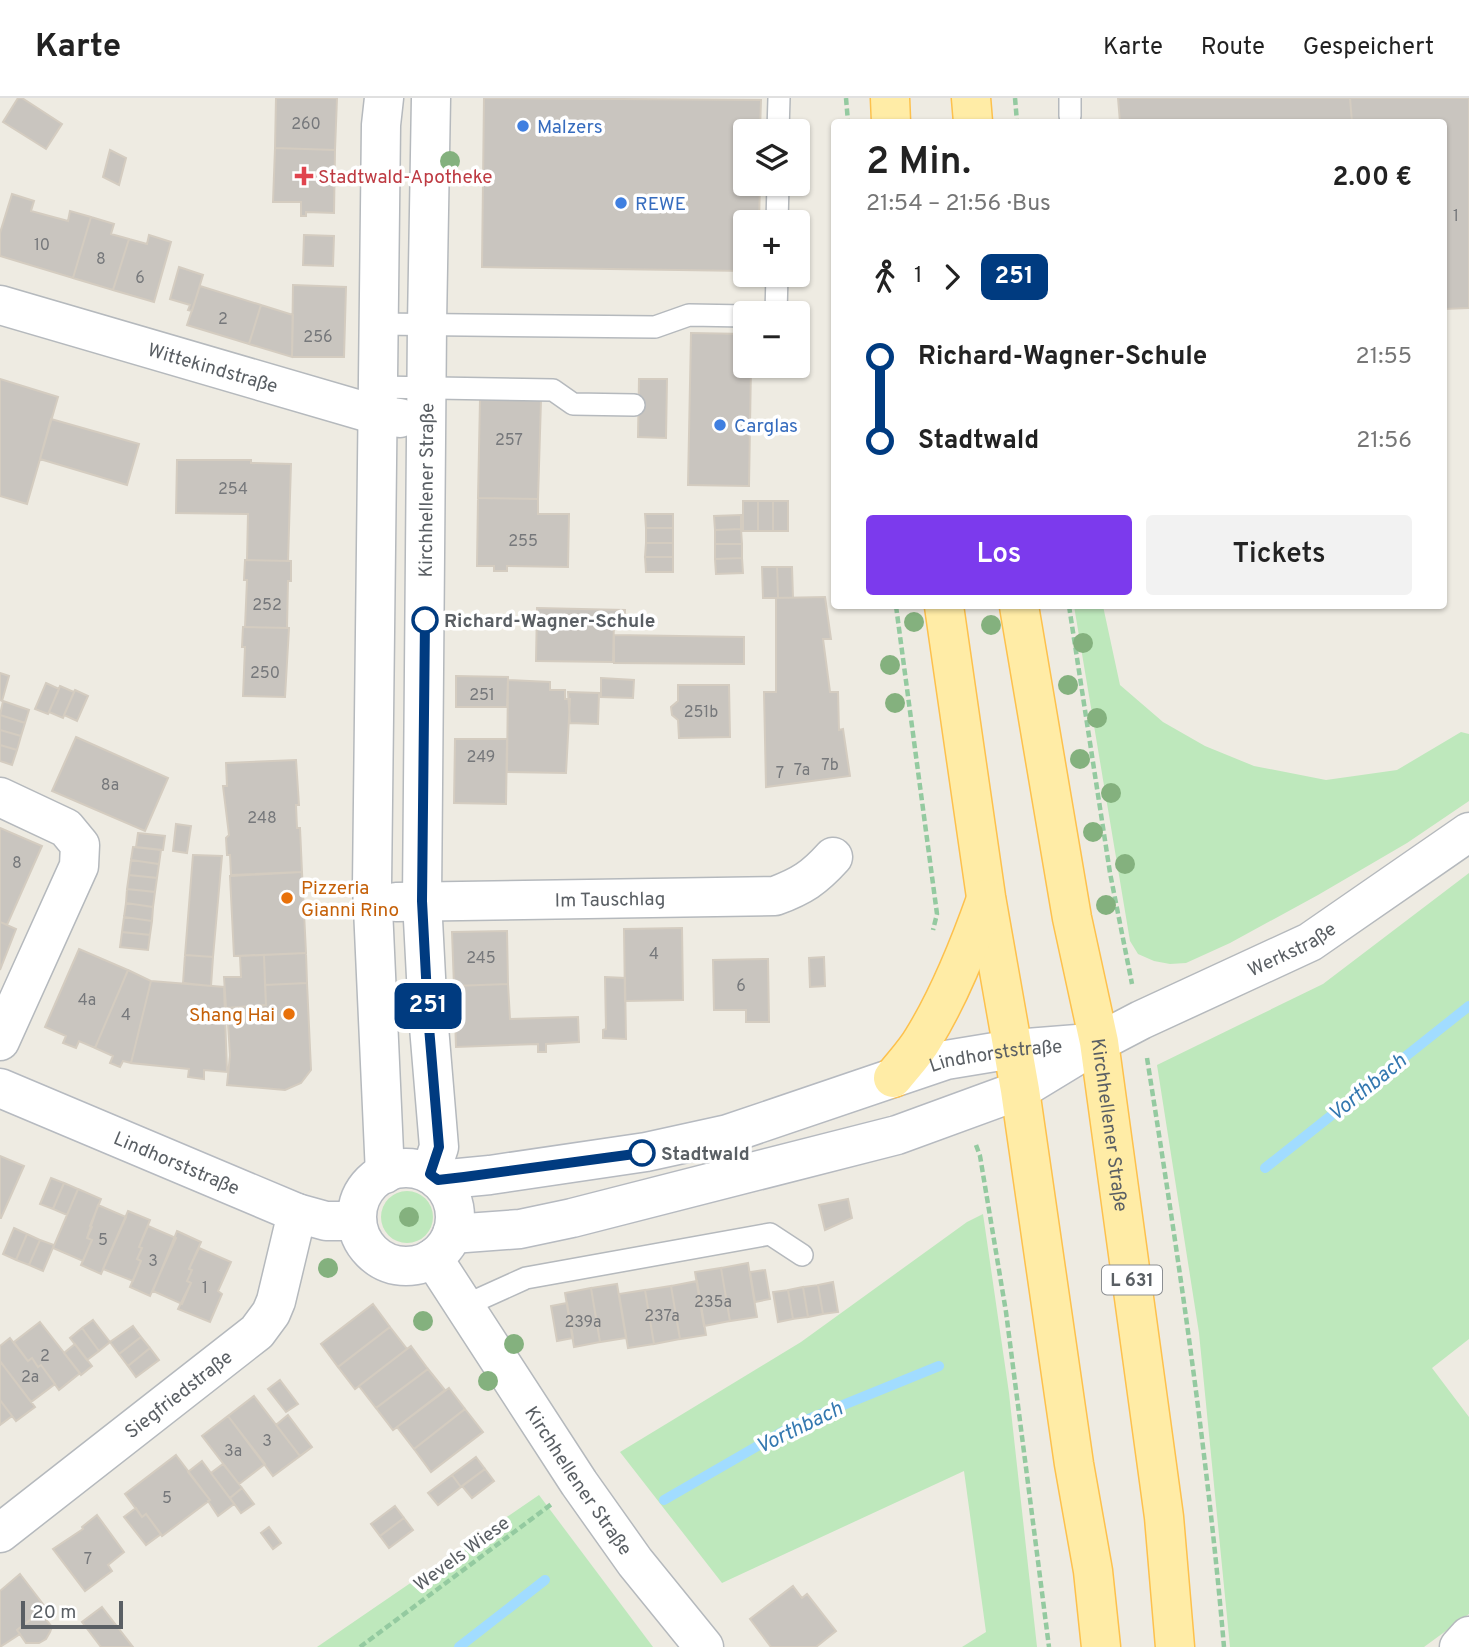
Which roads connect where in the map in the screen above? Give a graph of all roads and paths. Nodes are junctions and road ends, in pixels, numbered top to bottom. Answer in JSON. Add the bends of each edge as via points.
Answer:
{"nodes":[{"id":1,"x":384,"y":98,"type":"edge"},
{"id":2,"x":431,"y":98,"type":"edge"},
{"id":3,"x":779,"y":98,"type":"edge"},
{"id":4,"x":846,"y":98,"type":"edge"},
{"id":5,"x":890,"y":98,"type":"edge"},
{"id":6,"x":971,"y":98,"type":"edge"},
{"id":7,"x":1015,"y":98,"type":"edge"},
{"id":8,"x":778,"y":119,"type":"edge"},
{"id":9,"x":848,"y":119,"type":"edge"},
{"id":10,"x":891,"y":119,"type":"edge"},
{"id":11,"x":973,"y":119,"type":"edge"},
{"id":12,"x":1017,"y":119,"type":"edge"},
{"id":13,"x":0,"y":305,"type":"edge"},
{"id":14,"x":733,"y":316,"type":"edge"},
{"id":15,"x":378,"y":324,"type":"junction"},
{"id":16,"x":427,"y":324,"type":"junction"},
{"id":17,"x":377,"y":401,"type":"junction"},
{"id":18,"x":427,"y":404,"type":"junction"},
{"id":19,"x":634,"y":405,"type":"dead end"},
{"id":20,"x":944,"y":609,"type":"edge"},
{"id":21,"x":1020,"y":609,"type":"edge"},
{"id":22,"x":0,"y":797,"type":"edge"},
{"id":23,"x":1469,"y":832,"type":"edge"},
{"id":24,"x":833,"y":857,"type":"dead end"},
{"id":25,"x":986,"y":897,"type":"junction"},
{"id":26,"x":422,"y":901,"type":"junction"},
{"id":27,"x":373,"y":903,"type":"junction"},
{"id":28,"x":0,"y":1041,"type":"edge"},
{"id":29,"x":1099,"y":1042,"type":"junction"},
{"id":30,"x":1013,"y":1049,"type":"junction"},
{"id":31,"x":892,"y":1078,"type":"junction"},
{"id":32,"x":0,"y":1088,"type":"edge"},
{"id":33,"x":1020,"y":1090,"type":"junction"},
{"id":34,"x":385,"y":1174,"type":"junction"},
{"id":35,"x":434,"y":1177,"type":"junction"},
{"id":36,"x":297,"y":1213,"type":"junction"},
{"id":37,"x":357,"y":1221,"type":"junction"},
{"id":38,"x":443,"y":1246,"type":"junction"},
{"id":39,"x":802,"y":1255,"type":"dead end"},
{"id":40,"x":464,"y":1306,"type":"junction"},
{"id":41,"x":579,"y":1483,"type":"junction"},
{"id":42,"x":1209,"y":1493,"type":"dead end"},
{"id":43,"x":0,"y":1534,"type":"edge"},
{"id":44,"x":1046,"y":1618,"type":"dead end"},
{"id":45,"x":1101,"y":1636,"type":"edge"},
{"id":46,"x":1469,"y":1636,"type":"edge"},
{"id":47,"x":359,"y":1647,"type":"edge"},
{"id":48,"x":704,"y":1647,"type":"edge"},
{"id":49,"x":1049,"y":1647,"type":"edge"},
{"id":50,"x":1175,"y":1647,"type":"edge"},
{"id":51,"x":1224,"y":1647,"type":"edge"},
{"id":52,"x":1459,"y":1647,"type":"edge"}],
"edges":[{"from":1,"to":15,"type":"street"},
{"from":2,"to":16,"type":"street","name":"Kirchhellener Straße"},
{"from":3,"to":8,"type":"lane"},
{"from":4,"to":9,"type":"path"},
{"from":5,"to":10,"type":"main road"},
{"from":6,"to":11,"type":"main road"},
{"from":7,"to":12,"type":"path"},
{"from":13,"to":17,"type":"street","name":"Wittekindstraße"},
{"from":14,"to":16,"type":"lane","via":[[689,315],[655,327]]},
{"from":15,"to":16,"type":"lane"},
{"from":15,"to":17,"type":"street"},
{"from":16,"to":18,"type":"street","name":"Kirchhellener Straße"},
{"from":17,"to":18,"type":"street","name":"Wittekindstraße"},
{"from":17,"to":27,"type":"street"},
{"from":18,"to":19,"type":"lane","via":[[553,390],[573,404]]},
{"from":18,"to":26,"type":"street","name":"Kirchhellener Straße"},
{"from":20,"to":25,"type":"main road"},
{"from":21,"to":29,"type":"main road","name":"Kirchhellener Straße","number":"L 631","via":[[1070,905]]},
{"from":22,"to":28,"type":"street","via":[[66,828],[80,845],[79,866]]},
{"from":23,"to":29,"type":"street","name":"Werkstraße","via":[[1310,943]]},
{"from":24,"to":26,"type":"street","name":"Im Tauschlag","via":[[797,888],[775,895]]},
{"from":25,"to":30,"type":"main road"},
{"from":25,"to":31,"type":"main road","via":[[943,1002],[922,1041]]},
{"from":26,"to":27,"type":"street","name":"Im Tauschlag"},
{"from":26,"to":35,"type":"street","name":"Kirchhellener Straße","via":[[439,1147]]},
{"from":27,"to":34,"type":"street"},
{"from":29,"to":30,"type":"street","name":"Lindhorststraße"},
{"from":29,"to":33,"type":"street","name":"Lindhorststraße"},
{"from":29,"to":50,"type":"main road","name":"Kirchhellener Straße","number":"L 631","via":[[1164,1517]]},
{"from":30,"to":31,"type":"street","name":"Lindhorststraße","via":[[946,1060]]},
{"from":30,"to":33,"type":"main road"},
{"from":31,"to":35,"type":"street","name":"Lindhorststraße","via":[[728,1134],[618,1157]]},
{"from":32,"to":36,"type":"street","name":"Lindhorststraße"},
{"from":33,"to":38,"type":"street","name":"Lindhorststraße","via":[[897,1135],[599,1212]]},
{"from":33,"to":45,"type":"main road"},
{"from":34,"to":35,"type":"street","via":[[408,1168]]},
{"from":34,"to":37,"type":"street","via":[[362,1194]]},
{"from":35,"to":38,"type":"street","via":[[451,1195],[455,1208]]},
{"from":36,"to":37,"type":"street","name":"Lindhorststraße","via":[[326,1221]]},
{"from":36,"to":43,"type":"street","name":"Siegfriedstraße","via":[[271,1313],[257,1332]]},
{"from":37,"to":38,"type":"street","via":[[363,1241],[385,1261],[404,1266],[424,1263]]},
{"from":38,"to":40,"type":"street","name":"Kirchhellener Straße"},
{"from":39,"to":40,"type":"lane","via":[[770,1234],[526,1278]]},
{"from":40,"to":41,"type":"street","name":"Kirchhellener Straße"},
{"from":41,"to":47,"type":"path","name":"Wevels Wiese"},
{"from":41,"to":48,"type":"street","name":"Kirchhellener Straße"},
{"from":42,"to":51,"type":"path"},
{"from":44,"to":49,"type":"path"},
{"from":46,"to":52,"type":"street"}]}
